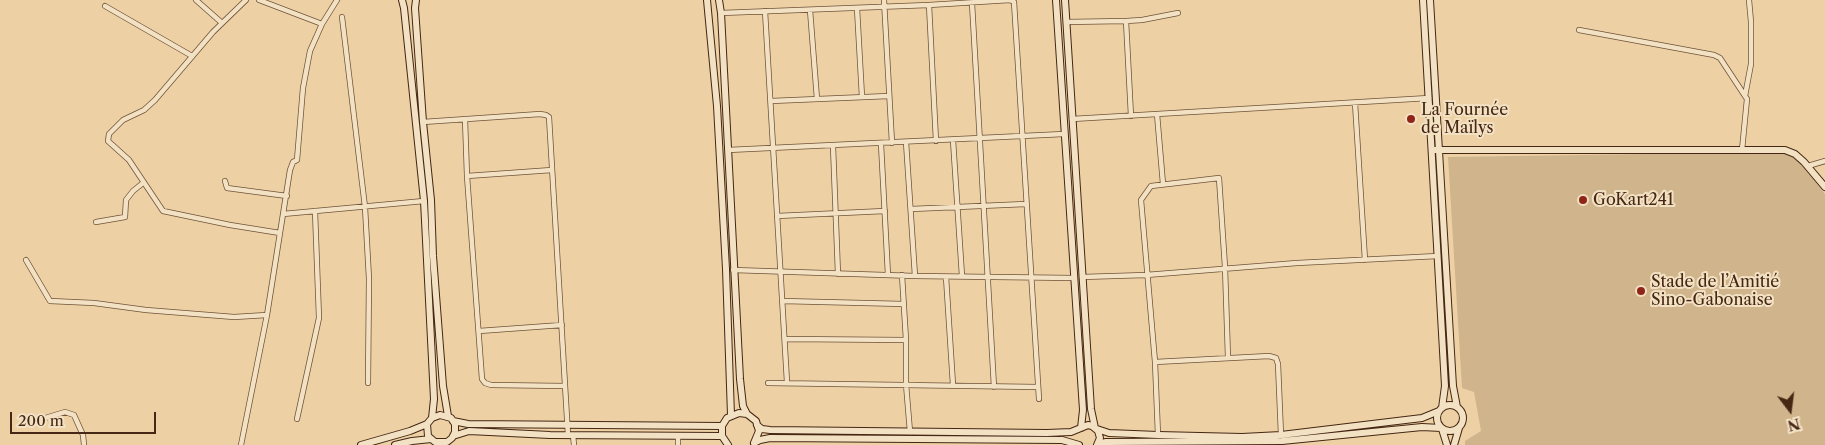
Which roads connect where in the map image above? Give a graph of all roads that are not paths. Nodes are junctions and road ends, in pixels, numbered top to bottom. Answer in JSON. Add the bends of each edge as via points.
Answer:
{"nodes":[{"id":1,"x":107,"y":0,"type":"edge"},
{"id":2,"x":196,"y":0,"type":"edge"},
{"id":3,"x":246,"y":0,"type":"edge"},
{"id":4,"x":259,"y":0,"type":"edge"},
{"id":5,"x":337,"y":0,"type":"edge"},
{"id":6,"x":402,"y":0,"type":"edge"},
{"id":7,"x":416,"y":0,"type":"edge"},
{"id":8,"x":707,"y":0,"type":"edge"},
{"id":9,"x":719,"y":0,"type":"edge"},
{"id":10,"x":884,"y":0,"type":"edge"},
{"id":11,"x":1056,"y":0,"type":"edge"},
{"id":12,"x":1065,"y":0,"type":"edge"},
{"id":13,"x":1423,"y":0,"type":"edge"},
{"id":14,"x":1430,"y":0,"type":"edge"},
{"id":15,"x":1749,"y":0,"type":"edge"},
{"id":16,"x":972,"y":3,"type":"junction"},
{"id":17,"x":930,"y":5,"type":"junction"},
{"id":18,"x":885,"y":7,"type":"junction"},
{"id":19,"x":857,"y":8,"type":"junction"},
{"id":20,"x":810,"y":10,"type":"junction"},
{"id":21,"x":765,"y":12,"type":"junction"},
{"id":22,"x":721,"y":13,"type":"junction"},
{"id":23,"x":1178,"y":13,"type":"dead end"},
{"id":24,"x":342,"y":17,"type":"dead end"},
{"id":25,"x":1126,"y":21,"type":"junction"},
{"id":26,"x":1066,"y":22,"type":"junction"},
{"id":27,"x":222,"y":23,"type":"junction"},
{"id":28,"x":322,"y":24,"type":"junction"},
{"id":29,"x":1579,"y":30,"type":"dead end"},
{"id":30,"x":192,"y":56,"type":"junction"},
{"id":31,"x":889,"y":96,"type":"junction"},
{"id":32,"x":1745,"y":96,"type":"junction"},
{"id":33,"x":862,"y":97,"type":"junction"},
{"id":34,"x":1429,"y":98,"type":"junction"},
{"id":35,"x":816,"y":99,"type":"junction"},
{"id":36,"x":771,"y":101,"type":"junction"},
{"id":37,"x":1355,"y":103,"type":"junction"},
{"id":38,"x":1157,"y":114,"type":"junction"},
{"id":39,"x":1131,"y":116,"type":"junction"},
{"id":40,"x":465,"y":120,"type":"junction"},
{"id":41,"x":1072,"y":120,"type":"junction"},
{"id":42,"x":423,"y":122,"type":"junction"},
{"id":43,"x":1064,"y":134,"type":"junction"},
{"id":44,"x":1022,"y":136,"type":"junction"},
{"id":45,"x":979,"y":138,"type":"junction"},
{"id":46,"x":953,"y":140,"type":"junction"},
{"id":47,"x":936,"y":141,"type":"junction"},
{"id":48,"x":906,"y":142,"type":"junction"},
{"id":49,"x":892,"y":143,"type":"junction"},
{"id":50,"x":881,"y":144,"type":"junction"},
{"id":51,"x":833,"y":146,"type":"junction"},
{"id":52,"x":773,"y":148,"type":"junction"},
{"id":53,"x":728,"y":150,"type":"junction"},
{"id":54,"x":1435,"y":150,"type":"junction"},
{"id":55,"x":1742,"y":150,"type":"junction"},
{"id":56,"x":1825,"y":161,"type":"edge"},
{"id":57,"x":1808,"y":166,"type":"junction"},
{"id":58,"x":552,"y":170,"type":"junction"},
{"id":59,"x":467,"y":176,"type":"junction"},
{"id":60,"x":225,"y":181,"type":"dead end"},
{"id":61,"x":143,"y":183,"type":"junction"},
{"id":62,"x":1163,"y":184,"type":"junction"},
{"id":63,"x":1825,"y":187,"type":"edge"},
{"id":64,"x":287,"y":196,"type":"junction"},
{"id":65,"x":424,"y":201,"type":"junction"},
{"id":66,"x":1026,"y":204,"type":"junction"},
{"id":67,"x":984,"y":206,"type":"junction"},
{"id":68,"x":365,"y":207,"type":"junction"},
{"id":69,"x":958,"y":207,"type":"junction"},
{"id":70,"x":911,"y":209,"type":"junction"},
{"id":71,"x":315,"y":211,"type":"junction"},
{"id":72,"x":885,"y":211,"type":"junction"},
{"id":73,"x":836,"y":213,"type":"junction"},
{"id":74,"x":283,"y":214,"type":"junction"},
{"id":75,"x":777,"y":216,"type":"junction"},
{"id":76,"x":96,"y":222,"type":"dead end"},
{"id":77,"x":280,"y":232,"type":"junction"},
{"id":78,"x":1438,"y":256,"type":"junction"},
{"id":79,"x":26,"y":260,"type":"dead end"},
{"id":80,"x":1365,"y":260,"type":"junction"},
{"id":81,"x":1225,"y":268,"type":"junction"},
{"id":82,"x":726,"y":269,"type":"junction"},
{"id":83,"x":734,"y":270,"type":"junction"},
{"id":84,"x":780,"y":272,"type":"junction"},
{"id":85,"x":838,"y":274,"type":"junction"},
{"id":86,"x":888,"y":275,"type":"junction"},
{"id":87,"x":902,"y":275,"type":"junction"},
{"id":88,"x":1146,"y":275,"type":"junction"},
{"id":89,"x":915,"y":276,"type":"junction"},
{"id":90,"x":946,"y":276,"type":"junction"},
{"id":91,"x":962,"y":276,"type":"junction"},
{"id":92,"x":1031,"y":276,"type":"junction"},
{"id":93,"x":989,"y":277,"type":"junction"},
{"id":94,"x":1082,"y":277,"type":"junction"},
{"id":95,"x":1074,"y":278,"type":"junction"},
{"id":96,"x":782,"y":301,"type":"junction"},
{"id":97,"x":904,"y":304,"type":"junction"},
{"id":98,"x":267,"y":315,"type":"junction"},
{"id":99,"x":562,"y":325,"type":"junction"},
{"id":100,"x":479,"y":331,"type":"junction"},
{"id":101,"x":785,"y":339,"type":"junction"},
{"id":102,"x":906,"y":340,"type":"junction"},
{"id":103,"x":1228,"y":358,"type":"junction"},
{"id":104,"x":1155,"y":362,"type":"junction"},
{"id":105,"x":787,"y":382,"type":"junction"},
{"id":106,"x":368,"y":383,"type":"dead end"},
{"id":107,"x":768,"y":383,"type":"dead end"},
{"id":108,"x":906,"y":384,"type":"junction"},
{"id":109,"x":953,"y":385,"type":"junction"},
{"id":110,"x":566,"y":386,"type":"junction"},
{"id":111,"x":994,"y":386,"type":"junction"},
{"id":112,"x":1038,"y":387,"type":"junction"},
{"id":113,"x":1039,"y":399,"type":"dead end"},
{"id":114,"x":1457,"y":407,"type":"junction"},
{"id":115,"x":1440,"y":410,"type":"junction"},
{"id":116,"x":747,"y":414,"type":"junction"},
{"id":117,"x":731,"y":415,"type":"junction"},
{"id":118,"x":432,"y":418,"type":"junction"},
{"id":119,"x":42,"y":419,"type":"dead end"},
{"id":120,"x":297,"y":419,"type":"dead end"},
{"id":121,"x":450,"y":419,"type":"junction"},
{"id":122,"x":427,"y":424,"type":"junction"},
{"id":123,"x":568,"y":425,"type":"junction"},
{"id":124,"x":757,"y":425,"type":"junction"},
{"id":125,"x":722,"y":426,"type":"junction"},
{"id":126,"x":1096,"y":428,"type":"junction"},
{"id":127,"x":1442,"y":428,"type":"junction"},
{"id":128,"x":1459,"y":428,"type":"junction"},
{"id":129,"x":1080,"y":429,"type":"junction"},
{"id":130,"x":910,"y":432,"type":"junction"},
{"id":131,"x":570,"y":435,"type":"junction"},
{"id":132,"x":1158,"y":435,"type":"junction"},
{"id":133,"x":1281,"y":435,"type":"junction"},
{"id":134,"x":722,"y":436,"type":"junction"},
{"id":135,"x":678,"y":437,"type":"junction"},
{"id":136,"x":451,"y":440,"type":"edge"},
{"id":137,"x":434,"y":442,"type":"edge"},
{"id":138,"x":912,"y":442,"type":"edge"},
{"id":139,"x":753,"y":444,"type":"edge"},
{"id":140,"x":1098,"y":444,"type":"edge"},
{"id":141,"x":84,"y":445,"type":"edge"},
{"id":142,"x":241,"y":445,"type":"edge"},
{"id":143,"x":361,"y":445,"type":"edge"},
{"id":144,"x":395,"y":445,"type":"edge"},
{"id":145,"x":574,"y":445,"type":"edge"},
{"id":146,"x":678,"y":445,"type":"edge"},
{"id":147,"x":728,"y":445,"type":"edge"},
{"id":148,"x":1079,"y":445,"type":"edge"},
{"id":149,"x":1447,"y":445,"type":"edge"},
{"id":150,"x":1454,"y":445,"type":"edge"}],
"edges":[{"from":1,"to":30,"type":"street","via":[[105,6]]},
{"from":2,"to":27,"type":"street"},
{"from":3,"to":27,"type":"street"},
{"from":4,"to":28,"type":"street"},
{"from":5,"to":28,"type":"street"},
{"from":6,"to":65,"type":"main road"},
{"from":7,"to":42,"type":"main road"},
{"from":8,"to":82,"type":"main road","via":[[717,106]]},
{"from":9,"to":22,"type":"main road"},
{"from":10,"to":18,"type":"street"},
{"from":11,"to":43,"type":"main road"},
{"from":12,"to":26,"type":"main road"},
{"from":13,"to":34,"type":"main road"},
{"from":14,"to":54,"type":"main road"},
{"from":15,"to":32,"type":"street","via":[[1751,64]]},
{"from":16,"to":17,"type":"street"},
{"from":16,"to":44,"type":"street","via":[[1014,2]]},
{"from":16,"to":45,"type":"street"},
{"from":17,"to":18,"type":"street"},
{"from":17,"to":47,"type":"street"},
{"from":18,"to":19,"type":"street"},
{"from":18,"to":31,"type":"street"},
{"from":19,"to":20,"type":"street"},
{"from":19,"to":33,"type":"street"},
{"from":20,"to":21,"type":"street"},
{"from":20,"to":35,"type":"street"},
{"from":21,"to":22,"type":"street"},
{"from":21,"to":36,"type":"street"},
{"from":22,"to":53,"type":"main road"},
{"from":23,"to":25,"type":"street"},
{"from":24,"to":68,"type":"street"},
{"from":25,"to":26,"type":"street"},
{"from":25,"to":39,"type":"street"},
{"from":26,"to":41,"type":"main road"},
{"from":27,"to":30,"type":"street"},
{"from":28,"to":64,"type":"street","via":[[310,51],[303,88],[297,160],[292,162]]},
{"from":29,"to":32,"type":"street","via":[[1714,54]]},
{"from":30,"to":61,"type":"street","via":[[155,100],[144,110],[123,120],[109,134],[108,141],[128,160]]},
{"from":31,"to":33,"type":"street"},
{"from":31,"to":49,"type":"street"},
{"from":32,"to":55,"type":"street"},
{"from":33,"to":35,"type":"street"},
{"from":34,"to":37,"type":"street"},
{"from":34,"to":54,"type":"main road"},
{"from":35,"to":36,"type":"street"},
{"from":36,"to":52,"type":"street"},
{"from":37,"to":38,"type":"street"},
{"from":37,"to":80,"type":"street"},
{"from":38,"to":39,"type":"street"},
{"from":38,"to":62,"type":"street"},
{"from":39,"to":41,"type":"street"},
{"from":40,"to":42,"type":"street"},
{"from":40,"to":58,"type":"street","via":[[546,115],[550,123]]},
{"from":40,"to":59,"type":"street"},
{"from":41,"to":94,"type":"main road"},
{"from":42,"to":121,"type":"main road","via":[[443,386]]},
{"from":43,"to":44,"type":"street"},
{"from":43,"to":95,"type":"main road"},
{"from":44,"to":45,"type":"street"},
{"from":44,"to":66,"type":"street"},
{"from":45,"to":46,"type":"street"},
{"from":45,"to":67,"type":"street"},
{"from":46,"to":47,"type":"street"},
{"from":46,"to":69,"type":"street"},
{"from":47,"to":48,"type":"street"},
{"from":48,"to":49,"type":"street"},
{"from":48,"to":70,"type":"street"},
{"from":49,"to":50,"type":"street"},
{"from":50,"to":51,"type":"street"},
{"from":50,"to":72,"type":"street"},
{"from":51,"to":52,"type":"street"},
{"from":51,"to":73,"type":"street"},
{"from":52,"to":53,"type":"street"},
{"from":52,"to":75,"type":"street"},
{"from":53,"to":83,"type":"main road"},
{"from":54,"to":55,"type":"main road"},
{"from":54,"to":78,"type":"main road"},
{"from":54,"to":114,"type":"main road"},
{"from":55,"to":57,"type":"main road","via":[[1785,150]]},
{"from":56,"to":57,"type":"street"},
{"from":57,"to":63,"type":"main road"},
{"from":58,"to":59,"type":"street"},
{"from":58,"to":99,"type":"street"},
{"from":59,"to":100,"type":"street"},
{"from":60,"to":64,"type":"street","via":[[227,188]]},
{"from":61,"to":76,"type":"street","via":[[126,200],[125,218]]},
{"from":61,"to":77,"type":"street","via":[[162,211]]},
{"from":62,"to":81,"type":"street","via":[[1219,178]]},
{"from":62,"to":88,"type":"street","via":[[1151,186],[1141,200]]},
{"from":64,"to":74,"type":"street"},
{"from":65,"to":68,"type":"street"},
{"from":65,"to":118,"type":"main road","via":[[434,399]]},
{"from":66,"to":67,"type":"street"},
{"from":66,"to":92,"type":"street"},
{"from":67,"to":69,"type":"street"},
{"from":67,"to":93,"type":"street"},
{"from":68,"to":71,"type":"street"},
{"from":68,"to":106,"type":"street","via":[[369,279]]},
{"from":69,"to":70,"type":"street"},
{"from":69,"to":91,"type":"street"},
{"from":70,"to":89,"type":"street"},
{"from":71,"to":74,"type":"street"},
{"from":71,"to":120,"type":"street","via":[[319,318]]},
{"from":72,"to":73,"type":"street"},
{"from":72,"to":86,"type":"street"},
{"from":73,"to":75,"type":"street"},
{"from":73,"to":85,"type":"street"},
{"from":74,"to":77,"type":"street"},
{"from":75,"to":84,"type":"street"},
{"from":77,"to":98,"type":"street"},
{"from":78,"to":80,"type":"street"},
{"from":78,"to":115,"type":"main road","via":[[1445,386]]},
{"from":79,"to":98,"type":"street","via":[[50,301],[224,316]]},
{"from":80,"to":81,"type":"street"},
{"from":81,"to":88,"type":"street"},
{"from":81,"to":103,"type":"street"},
{"from":82,"to":83,"type":"street"},
{"from":82,"to":117,"type":"main road"},
{"from":83,"to":84,"type":"street"},
{"from":83,"to":116,"type":"main road","via":[[740,388]]},
{"from":84,"to":85,"type":"street"},
{"from":84,"to":96,"type":"street"},
{"from":85,"to":86,"type":"street"},
{"from":86,"to":87,"type":"street"},
{"from":87,"to":89,"type":"street"},
{"from":87,"to":97,"type":"street"},
{"from":88,"to":94,"type":"street"},
{"from":88,"to":104,"type":"street"},
{"from":89,"to":90,"type":"street"},
{"from":90,"to":91,"type":"street"},
{"from":90,"to":109,"type":"street"},
{"from":91,"to":93,"type":"street"},
{"from":92,"to":93,"type":"street"},
{"from":92,"to":95,"type":"street"},
{"from":92,"to":112,"type":"street"},
{"from":93,"to":111,"type":"street"},
{"from":94,"to":126,"type":"main road","via":[[1091,409]]},
{"from":95,"to":129,"type":"main road","via":[[1083,410]]},
{"from":96,"to":97,"type":"street"},
{"from":96,"to":101,"type":"street"},
{"from":97,"to":102,"type":"street"},
{"from":98,"to":142,"type":"street"},
{"from":99,"to":100,"type":"street"},
{"from":99,"to":110,"type":"street"},
{"from":100,"to":110,"type":"street","via":[[482,379],[485,383]]},
{"from":101,"to":102,"type":"street"},
{"from":101,"to":105,"type":"street"},
{"from":102,"to":108,"type":"street"},
{"from":103,"to":104,"type":"street"},
{"from":103,"to":133,"type":"street","via":[[1276,358]]},
{"from":104,"to":132,"type":"street"},
{"from":105,"to":107,"type":"street"},
{"from":105,"to":108,"type":"street"},
{"from":108,"to":109,"type":"street"},
{"from":108,"to":130,"type":"street"},
{"from":109,"to":111,"type":"street"},
{"from":110,"to":123,"type":"street"},
{"from":111,"to":112,"type":"street"},
{"from":112,"to":113,"type":"street"},
{"from":114,"to":115,"type":"main road","via":[[1449,405]]},
{"from":114,"to":128,"type":"main road","via":[[1463,417]]},
{"from":115,"to":127,"type":"main road","via":[[1437,419]]},
{"from":115,"to":133,"type":"main road","via":[[1422,418]]},
{"from":116,"to":117,"type":"main road"},
{"from":116,"to":124,"type":"main road"},
{"from":117,"to":125,"type":"main road"},
{"from":118,"to":121,"type":"main road","via":[[440,415]]},
{"from":118,"to":122,"type":"main road"},
{"from":119,"to":141,"type":"street","via":[[65,412],[74,416]]},
{"from":121,"to":123,"type":"main road","via":[[468,424]]},
{"from":121,"to":136,"type":"main road","via":[[455,428]]},
{"from":122,"to":137,"type":"main road","via":[[427,432]]},
{"from":122,"to":143,"type":"main road"},
{"from":123,"to":125,"type":"main road"},
{"from":123,"to":131,"type":"street"},
{"from":124,"to":130,"type":"main road","via":[[770,430]]},
{"from":124,"to":139,"type":"main road","via":[[758,434]]},
{"from":125,"to":134,"type":"main road"},
{"from":126,"to":129,"type":"main road","via":[[1088,425]]},
{"from":126,"to":132,"type":"main road","via":[[1109,433]]},
{"from":126,"to":140,"type":"main road","via":[[1100,434]]},
{"from":127,"to":128,"type":"main road","via":[[1451,432]]},
{"from":127,"to":140,"type":"main road","via":[[1422,427],[1244,443]]},
{"from":127,"to":149,"type":"main road"},
{"from":128,"to":150,"type":"main road"},
{"from":129,"to":130,"type":"main road","via":[[1047,433]]},
{"from":129,"to":148,"type":"main road","via":[[1076,438]]},
{"from":131,"to":135,"type":"main road"},
{"from":131,"to":136,"type":"main road","via":[[469,432]]},
{"from":131,"to":145,"type":"street"},
{"from":132,"to":133,"type":"main road"},
{"from":134,"to":135,"type":"main road"},
{"from":134,"to":147,"type":"main road"},
{"from":135,"to":146,"type":"street"},
{"from":136,"to":137,"type":"main road"},
{"from":137,"to":144,"type":"main road","via":[[412,441]]},
{"from":138,"to":139,"type":"main road","via":[[770,438]]},
{"from":138,"to":148,"type":"main road","via":[[1062,440]]}]}
